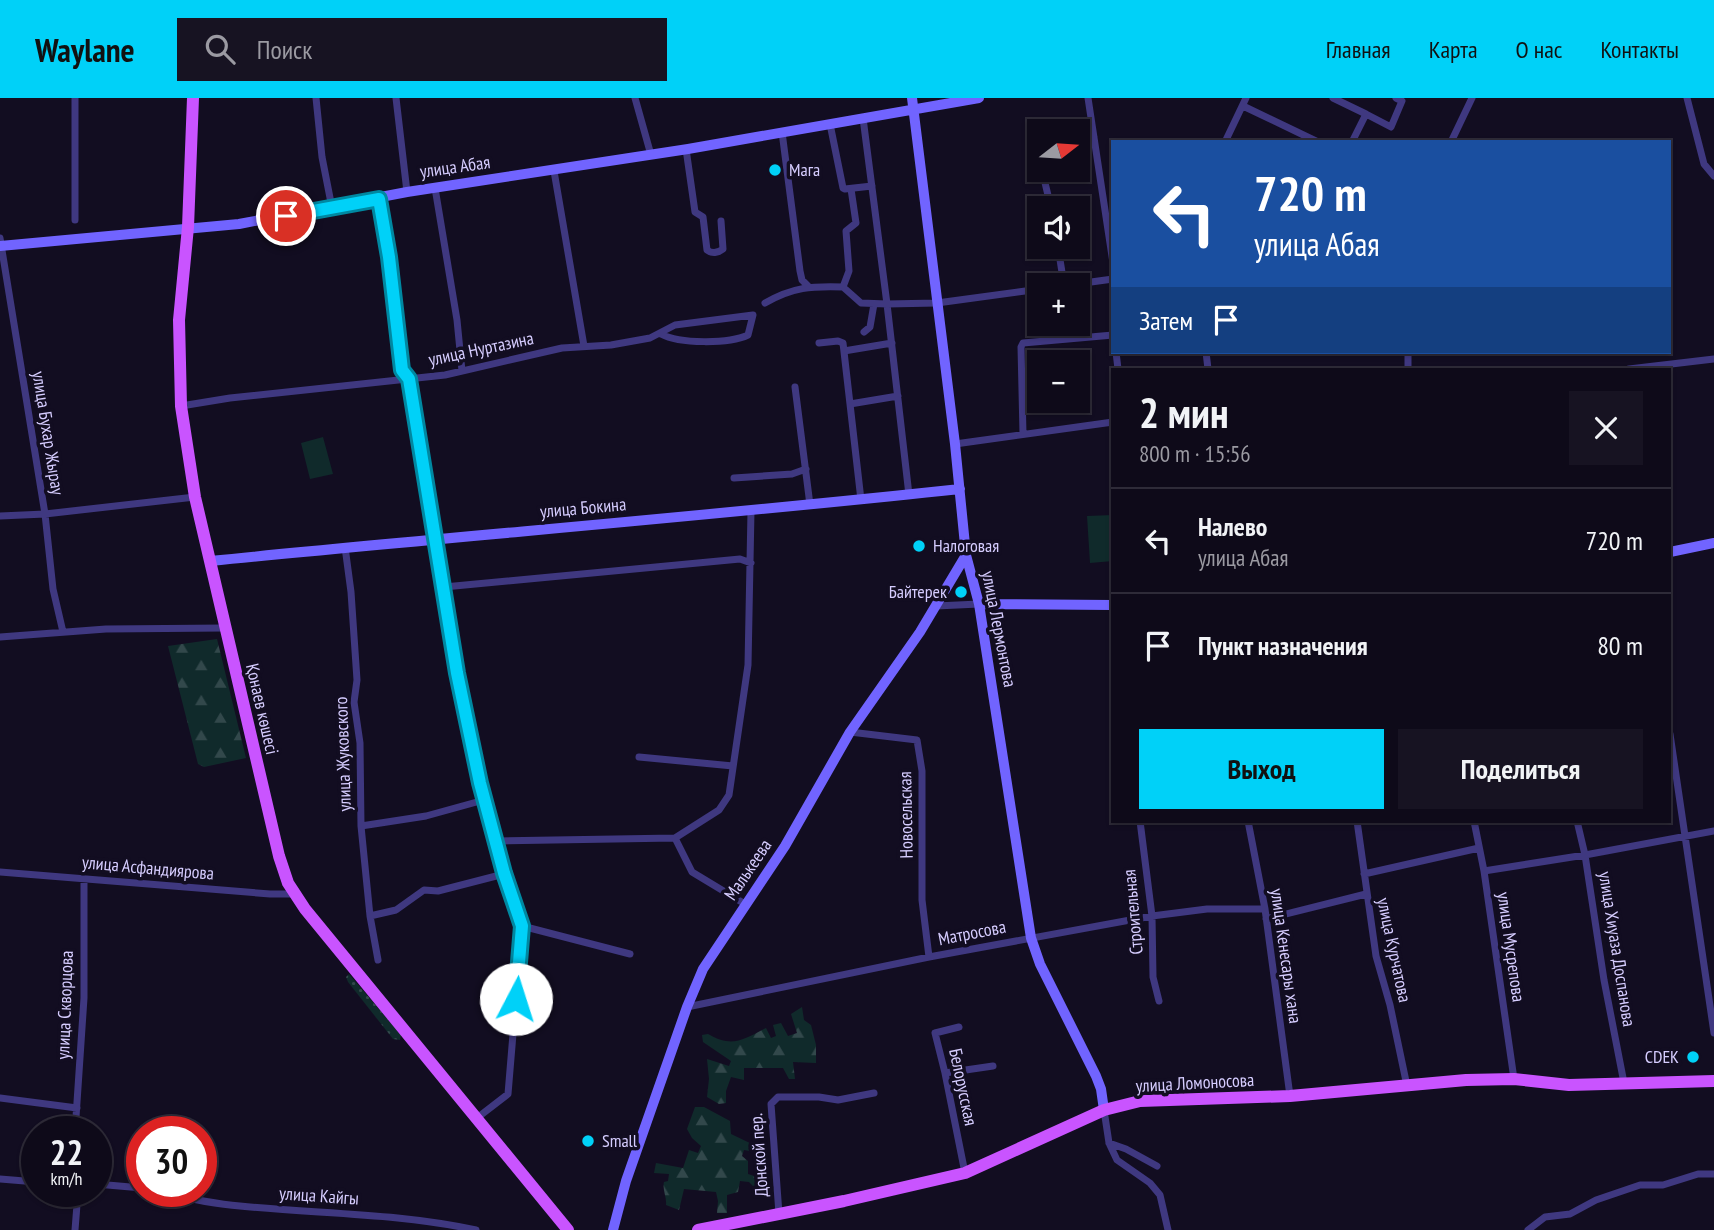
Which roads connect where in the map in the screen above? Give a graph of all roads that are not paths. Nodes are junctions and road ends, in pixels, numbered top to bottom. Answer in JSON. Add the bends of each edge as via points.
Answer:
{"nodes":[{"id":1,"x":75,"y":98,"type":"edge"},
{"id":2,"x":193,"y":98,"type":"edge"},
{"id":3,"x":316,"y":98,"type":"edge"},
{"id":4,"x":396,"y":98,"type":"edge"},
{"id":5,"x":635,"y":98,"type":"edge"},
{"id":6,"x":979,"y":98,"type":"edge"},
{"id":7,"x":1088,"y":98,"type":"edge"},
{"id":8,"x":1333,"y":98,"type":"edge"},
{"id":9,"x":1396,"y":98,"type":"edge"},
{"id":10,"x":1472,"y":98,"type":"edge"},
{"id":11,"x":1687,"y":98,"type":"edge"},
{"id":12,"x":1245,"y":102,"type":"edge"},
{"id":13,"x":912,"y":104,"type":"edge"},
{"id":14,"x":1366,"y":114,"type":"junction"},
{"id":15,"x":863,"y":118,"type":"junction"},
{"id":16,"x":830,"y":124,"type":"junction"},
{"id":17,"x":782,"y":132,"type":"junction"},
{"id":18,"x":1094,"y":137,"type":"junction"},
{"id":19,"x":1090,"y":138,"type":"edge"},
{"id":20,"x":1226,"y":140,"type":"edge"},
{"id":21,"x":1314,"y":140,"type":"edge"},
{"id":22,"x":1353,"y":140,"type":"edge"},
{"id":23,"x":1452,"y":140,"type":"edge"},
{"id":24,"x":686,"y":149,"type":"junction"},
{"id":25,"x":651,"y":155,"type":"junction"},
{"id":26,"x":554,"y":171,"type":"junction"},
{"id":27,"x":1714,"y":176,"type":"edge"},
{"id":28,"x":872,"y":186,"type":"junction"},
{"id":29,"x":435,"y":188,"type":"junction"},
{"id":30,"x":851,"y":188,"type":"junction"},
{"id":31,"x":407,"y":192,"type":"junction"},
{"id":32,"x":379,"y":199,"type":"junction"},
{"id":33,"x":332,"y":208,"type":"junction"},
{"id":34,"x":75,"y":220,"type":"dead end"},
{"id":35,"x":721,"y":221,"type":"dead end"},
{"id":36,"x":188,"y":227,"type":"junction"},
{"id":37,"x":0,"y":243,"type":"edge"},
{"id":38,"x":1111,"y":250,"type":"edge"},
{"id":39,"x":1111,"y":279,"type":"edge"},
{"id":40,"x":1090,"y":282,"type":"edge"},
{"id":41,"x":808,"y":286,"type":"junction"},
{"id":42,"x":842,"y":287,"type":"junction"},
{"id":43,"x":1027,"y":291,"type":"edge"},
{"id":44,"x":765,"y":303,"type":"dead end"},
{"id":45,"x":937,"y":303,"type":"junction"},
{"id":46,"x":874,"y":304,"type":"junction"},
{"id":47,"x":887,"y":304,"type":"junction"},
{"id":48,"x":864,"y":332,"type":"dead end"},
{"id":49,"x":661,"y":334,"type":"junction"},
{"id":50,"x":1111,"y":335,"type":"edge"},
{"id":51,"x":819,"y":343,"type":"dead end"},
{"id":52,"x":892,"y":343,"type":"junction"},
{"id":53,"x":584,"y":346,"type":"junction"},
{"id":54,"x":844,"y":351,"type":"junction"},
{"id":55,"x":1714,"y":359,"type":"edge"},
{"id":56,"x":1638,"y":368,"type":"edge"},
{"id":57,"x":462,"y":371,"type":"junction"},
{"id":58,"x":409,"y":379,"type":"junction"},
{"id":59,"x":795,"y":387,"type":"dead end"},
{"id":60,"x":898,"y":396,"type":"junction"},
{"id":61,"x":850,"y":404,"type":"junction"},
{"id":62,"x":181,"y":406,"type":"junction"},
{"id":63,"x":1111,"y":422,"type":"edge"},
{"id":64,"x":1023,"y":434,"type":"junction"},
{"id":65,"x":955,"y":444,"type":"junction"},
{"id":66,"x":806,"y":469,"type":"junction"},
{"id":67,"x":734,"y":478,"type":"dead end"},
{"id":68,"x":960,"y":489,"type":"junction"},
{"id":69,"x":909,"y":495,"type":"junction"},
{"id":70,"x":195,"y":497,"type":"junction"},
{"id":71,"x":861,"y":500,"type":"junction"},
{"id":72,"x":810,"y":505,"type":"junction"},
{"id":73,"x":751,"y":511,"type":"junction"},
{"id":74,"x":45,"y":514,"type":"junction"},
{"id":75,"x":0,"y":516,"type":"edge"},
{"id":76,"x":437,"y":538,"type":"junction"},
{"id":77,"x":1714,"y":543,"type":"edge"},
{"id":78,"x":345,"y":547,"type":"junction"},
{"id":79,"x":1671,"y":552,"type":"edge"},
{"id":80,"x":966,"y":555,"type":"junction"},
{"id":81,"x":210,"y":561,"type":"junction"},
{"id":82,"x":751,"y":563,"type":"junction"},
{"id":83,"x":444,"y":587,"type":"junction"},
{"id":84,"x":979,"y":604,"type":"junction"},
{"id":85,"x":1111,"y":605,"type":"edge"},
{"id":86,"x":936,"y":606,"type":"junction"},
{"id":87,"x":224,"y":628,"type":"junction"},
{"id":88,"x":64,"y":632,"type":"junction"},
{"id":89,"x":0,"y":637,"type":"edge"},
{"id":90,"x":850,"y":732,"type":"junction"},
{"id":91,"x":1671,"y":741,"type":"edge"},
{"id":92,"x":639,"y":757,"type":"dead end"},
{"id":93,"x":733,"y":766,"type":"junction"},
{"id":94,"x":484,"y":800,"type":"junction"},
{"id":95,"x":1140,"y":823,"type":"edge"},
{"id":96,"x":1248,"y":823,"type":"edge"},
{"id":97,"x":1357,"y":823,"type":"edge"},
{"id":98,"x":1474,"y":823,"type":"edge"},
{"id":99,"x":1577,"y":823,"type":"edge"},
{"id":100,"x":361,"y":826,"type":"junction"},
{"id":101,"x":1714,"y":831,"type":"edge"},
{"id":102,"x":1685,"y":836,"type":"junction"},
{"id":103,"x":676,"y":838,"type":"junction"},
{"id":104,"x":497,"y":841,"type":"junction"},
{"id":105,"x":1479,"y":848,"type":"junction"},
{"id":106,"x":1585,"y":855,"type":"junction"},
{"id":107,"x":1484,"y":871,"type":"junction"},
{"id":108,"x":0,"y":872,"type":"edge"},
{"id":109,"x":504,"y":873,"type":"junction"},
{"id":110,"x":1364,"y":874,"type":"junction"},
{"id":111,"x":84,"y":878,"type":"junction"},
{"id":112,"x":295,"y":894,"type":"junction"},
{"id":113,"x":1366,"y":894,"type":"junction"},
{"id":114,"x":746,"y":904,"type":"junction"},
{"id":115,"x":1265,"y":909,"type":"junction"},
{"id":116,"x":370,"y":916,"type":"junction"},
{"id":117,"x":1152,"y":916,"type":"junction"},
{"id":118,"x":1266,"y":919,"type":"junction"},
{"id":119,"x":522,"y":926,"type":"junction"},
{"id":120,"x":1031,"y":938,"type":"junction"},
{"id":121,"x":630,"y":954,"type":"dead end"},
{"id":122,"x":929,"y":957,"type":"junction"},
{"id":123,"x":379,"y":960,"type":"dead end"},
{"id":124,"x":1159,"y":1001,"type":"dead end"},
{"id":125,"x":687,"y":1007,"type":"junction"},
{"id":126,"x":959,"y":1027,"type":"dead end"},
{"id":127,"x":1714,"y":1032,"type":"edge"},
{"id":128,"x":993,"y":1066,"type":"dead end"},
{"id":129,"x":945,"y":1073,"type":"junction"},
{"id":130,"x":1514,"y":1079,"type":"junction"},
{"id":131,"x":1714,"y":1081,"type":"edge"},
{"id":132,"x":1624,"y":1083,"type":"junction"},
{"id":133,"x":1407,"y":1086,"type":"junction"},
{"id":134,"x":874,"y":1093,"type":"dead end"},
{"id":135,"x":1290,"y":1096,"type":"junction"},
{"id":136,"x":0,"y":1098,"type":"edge"},
{"id":137,"x":76,"y":1108,"type":"junction"},
{"id":138,"x":1104,"y":1110,"type":"junction"},
{"id":139,"x":76,"y":1116,"type":"edge"},
{"id":140,"x":477,"y":1118,"type":"junction"},
{"id":141,"x":1109,"y":1143,"type":"junction"},
{"id":142,"x":1157,"y":1166,"type":"dead end"},
{"id":143,"x":965,"y":1172,"type":"junction"},
{"id":144,"x":1714,"y":1174,"type":"edge"},
{"id":145,"x":0,"y":1179,"type":"edge"},
{"id":146,"x":21,"y":1181,"type":"edge"},
{"id":147,"x":217,"y":1202,"type":"edge"},
{"id":148,"x":77,"y":1207,"type":"edge"},
{"id":149,"x":779,"y":1214,"type":"junction"},
{"id":150,"x":75,"y":1230,"type":"edge"},
{"id":151,"x":476,"y":1230,"type":"edge"},
{"id":152,"x":568,"y":1230,"type":"edge"},
{"id":153,"x":613,"y":1230,"type":"edge"},
{"id":154,"x":698,"y":1230,"type":"edge"},
{"id":155,"x":1168,"y":1230,"type":"edge"},
{"id":156,"x":1528,"y":1230,"type":"edge"}],
"edges":[{"from":1,"to":34,"type":"street"},
{"from":2,"to":36,"type":"main road","name":"Қонаев көшесі"},
{"from":3,"to":33,"type":"street"},
{"from":4,"to":31,"type":"street"},
{"from":5,"to":25,"type":"street"},
{"from":6,"to":13,"type":"main road","name":"улица Абая"},
{"from":7,"to":18,"type":"street"},
{"from":8,"to":14,"type":"street"},
{"from":9,"to":14,"type":"street","via":[[1402,101],[1391,127]]},
{"from":10,"to":23,"type":"street"},
{"from":11,"to":27,"type":"street","via":[[1704,164]]},
{"from":12,"to":20,"type":"street"},
{"from":12,"to":21,"type":"street"},
{"from":13,"to":15,"type":"main road","name":"улица Абая"},
{"from":13,"to":45,"type":"main road","name":"улица Лермонтова"},
{"from":14,"to":22,"type":"street"},
{"from":15,"to":16,"type":"main road","name":"улица Абая"},
{"from":15,"to":28,"type":"street"},
{"from":16,"to":17,"type":"main road","name":"улица Абая"},
{"from":16,"to":30,"type":"street","via":[[840,184]]},
{"from":17,"to":24,"type":"main road","name":"улица Абая"},
{"from":17,"to":41,"type":"street","via":[[800,271]]},
{"from":18,"to":19,"type":"street"},
{"from":18,"to":38,"type":"street"},
{"from":24,"to":25,"type":"main road","name":"улица Абая"},
{"from":24,"to":35,"type":"street","via":[[695,212],[703,217],[710,252],[723,249]]},
{"from":25,"to":26,"type":"main road","name":"улица Абая"},
{"from":26,"to":29,"type":"main road","name":"улица Абая"},
{"from":26,"to":53,"type":"street"},
{"from":28,"to":30,"type":"street"},
{"from":28,"to":47,"type":"street"},
{"from":29,"to":31,"type":"main road","name":"улица Абая"},
{"from":29,"to":57,"type":"street"},
{"from":30,"to":42,"type":"street","via":[[856,223],[846,231],[849,271]]},
{"from":31,"to":32,"type":"main road","name":"улица Абая"},
{"from":32,"to":33,"type":"main road","name":"улица Абая"},
{"from":32,"to":58,"type":"street","via":[[402,370]]},
{"from":33,"to":36,"type":"main road","name":"улица Абая","via":[[239,224]]},
{"from":36,"to":37,"type":"main road","name":"улица Абая"},
{"from":36,"to":62,"type":"main road","name":"Қонаев көшесі","via":[[179,320]]},
{"from":37,"to":74,"type":"street","name":"улица Бухар Жырау"},
{"from":39,"to":40,"type":"street"},
{"from":41,"to":42,"type":"street"},
{"from":41,"to":44,"type":"street"},
{"from":42,"to":46,"type":"street","via":[[857,301]]},
{"from":43,"to":45,"type":"street"},
{"from":45,"to":47,"type":"street"},
{"from":45,"to":65,"type":"main road","name":"улица Лермонтова"},
{"from":46,"to":47,"type":"street"},
{"from":46,"to":48,"type":"street","via":[[870,327]]},
{"from":47,"to":52,"type":"street"},
{"from":49,"to":49,"type":"street","name":"улица Нуртазина","via":[[682,340],[743,337],[748,335],[753,315],[675,326]]},
{"from":49,"to":53,"type":"street","name":"улица Нуртазина"},
{"from":50,"to":64,"type":"street","via":[[1023,343]]},
{"from":51,"to":54,"type":"street","via":[[841,341]]},
{"from":52,"to":54,"type":"street"},
{"from":52,"to":60,"type":"street"},
{"from":53,"to":57,"type":"street","name":"улица Нуртазина"},
{"from":54,"to":61,"type":"street"},
{"from":55,"to":56,"type":"street"},
{"from":57,"to":58,"type":"street","name":"улица Нуртазина"},
{"from":58,"to":62,"type":"street","name":"улица Нуртазина"},
{"from":58,"to":76,"type":"street"},
{"from":59,"to":66,"type":"street"},
{"from":60,"to":61,"type":"street"},
{"from":60,"to":69,"type":"street"},
{"from":61,"to":71,"type":"street"},
{"from":62,"to":70,"type":"main road","name":"Қонаев көшесі"},
{"from":63,"to":64,"type":"street"},
{"from":64,"to":65,"type":"street"},
{"from":65,"to":68,"type":"main road","name":"улица Лермонтова"},
{"from":66,"to":67,"type":"street"},
{"from":66,"to":72,"type":"street"},
{"from":68,"to":69,"type":"main road","name":"улица Бокина"},
{"from":68,"to":80,"type":"main road","name":"улица Лермонтова"},
{"from":69,"to":71,"type":"main road","name":"улица Бокина"},
{"from":70,"to":74,"type":"street"},
{"from":70,"to":81,"type":"main road","name":"Қонаев көшесі"},
{"from":71,"to":72,"type":"main road","name":"улица Бокина"},
{"from":72,"to":73,"type":"main road","name":"улица Бокина"},
{"from":73,"to":76,"type":"main road","name":"улица Бокина"},
{"from":73,"to":82,"type":"street"},
{"from":74,"to":75,"type":"street"},
{"from":74,"to":88,"type":"street","name":"улица Бухар Жырау","via":[[53,589]]},
{"from":76,"to":78,"type":"main road","name":"улица Бокина"},
{"from":76,"to":83,"type":"street"},
{"from":77,"to":79,"type":"main road"},
{"from":78,"to":81,"type":"main road","name":"улица Бокина"},
{"from":78,"to":100,"type":"street","name":"улица Жуковского","via":[[357,680],[354,702],[360,743]]},
{"from":80,"to":84,"type":"main road","name":"улица Лермонтова"},
{"from":80,"to":86,"type":"main road","name":"Малькеева"},
{"from":81,"to":87,"type":"main road","name":"Қонаев көшесі"},
{"from":82,"to":83,"type":"street","via":[[740,559]]},
{"from":82,"to":93,"type":"street","via":[[748,665]]},
{"from":83,"to":94,"type":"street"},
{"from":84,"to":85,"type":"main road"},
{"from":84,"to":86,"type":"street"},
{"from":84,"to":120,"type":"main road","name":"улица Лермонтова"},
{"from":86,"to":90,"type":"main road","name":"Малькеева"},
{"from":87,"to":88,"type":"street"},
{"from":87,"to":112,"type":"main road","name":"Қонаев көшесі","via":[[279,856]]},
{"from":88,"to":89,"type":"street"},
{"from":90,"to":114,"type":"main road","name":"Малькеева"},
{"from":90,"to":122,"type":"street","name":"Новосельская","via":[[917,740],[922,771],[922,900]]},
{"from":91,"to":102,"type":"street"},
{"from":92,"to":93,"type":"street"},
{"from":93,"to":103,"type":"street","via":[[729,795],[719,810]]},
{"from":94,"to":100,"type":"street","via":[[426,816]]},
{"from":94,"to":104,"type":"street"},
{"from":95,"to":117,"type":"street","name":"Строительная"},
{"from":96,"to":115,"type":"street","name":"улица Кенесары хана"},
{"from":97,"to":110,"type":"street","name":"улица Курчатова"},
{"from":98,"to":105,"type":"street","name":"улица Мусрепова"},
{"from":99,"to":106,"type":"street","name":"улица Хиуаза Доспанова"},
{"from":100,"to":116,"type":"street","name":"улица Жуковского"},
{"from":101,"to":102,"type":"street"},
{"from":102,"to":106,"type":"street"},
{"from":102,"to":127,"type":"street"},
{"from":103,"to":104,"type":"street"},
{"from":103,"to":114,"type":"street","via":[[692,872]]},
{"from":104,"to":109,"type":"street"},
{"from":105,"to":107,"type":"street","name":"улица Мусрепова"},
{"from":105,"to":110,"type":"street"},
{"from":106,"to":107,"type":"street"},
{"from":106,"to":132,"type":"street","name":"улица Хиуаза Доспанова"},
{"from":107,"to":130,"type":"street","name":"улица Мусрепова"},
{"from":108,"to":111,"type":"street","name":"улица Асфандиярова"},
{"from":109,"to":116,"type":"street","via":[[438,891],[424,890],[396,910]]},
{"from":109,"to":119,"type":"street"},
{"from":110,"to":113,"type":"street","name":"улица Курчатова"},
{"from":111,"to":112,"type":"street","name":"улица Асфандиярова"},
{"from":111,"to":137,"type":"street","name":"улица Скворцова","via":[[84,998]]},
{"from":112,"to":140,"type":"main road","name":"Қонаев көшесі"},
{"from":113,"to":118,"type":"street"},
{"from":113,"to":133,"type":"street","name":"улица Курчатова"},
{"from":114,"to":125,"type":"main road","name":"Малькеева","via":[[703,970]]},
{"from":115,"to":117,"type":"street","name":"Матросова","via":[[1207,909]]},
{"from":115,"to":118,"type":"street","name":"улица Кенесары хана"},
{"from":116,"to":123,"type":"street","name":"улица Жуковского"},
{"from":117,"to":120,"type":"street","name":"Матросова"},
{"from":117,"to":124,"type":"street","name":"Строительная","via":[[1153,977]]},
{"from":118,"to":135,"type":"street","name":"улица Кенесары хана"},
{"from":119,"to":121,"type":"street"},
{"from":119,"to":140,"type":"street","via":[[508,1094]]},
{"from":120,"to":122,"type":"street","name":"Матросова"},
{"from":120,"to":138,"type":"main road","name":"улица Лермонтова","via":[[1096,1076]]},
{"from":122,"to":125,"type":"street","name":"Матросова"},
{"from":125,"to":153,"type":"main road","name":"Малькеева"},
{"from":126,"to":129,"type":"street","name":"Белорусская","via":[[935,1033]]},
{"from":128,"to":129,"type":"street"},
{"from":129,"to":143,"type":"street","name":"Белорусская"},
{"from":130,"to":132,"type":"main road","name":"улица Ломоносова"},
{"from":130,"to":133,"type":"main road","name":"улица Ломоносова"},
{"from":131,"to":132,"type":"main road","name":"улица Ломоносова"},
{"from":133,"to":135,"type":"main road","name":"улица Ломоносова"},
{"from":134,"to":149,"type":"street","name":"Донской пер.","via":[[838,1100],[778,1097],[771,1104]]},
{"from":135,"to":138,"type":"main road","name":"улица Ломоносова","via":[[1140,1101]]},
{"from":136,"to":137,"type":"street"},
{"from":137,"to":139,"type":"street","name":"улица Скворцова"},
{"from":138,"to":141,"type":"street"},
{"from":138,"to":143,"type":"main road","name":"улица Ломоносова"},
{"from":140,"to":152,"type":"main road","name":"Қонаев көшесі"},
{"from":141,"to":142,"type":"street"},
{"from":141,"to":155,"type":"street","via":[[1117,1160],[1160,1195]]},
{"from":143,"to":149,"type":"main road","name":"улица Ломоносова"},
{"from":144,"to":156,"type":"street","via":[[1640,1185],[1570,1214],[1545,1217]]},
{"from":145,"to":146,"type":"street"},
{"from":147,"to":151,"type":"street","name":"улица Кайгы","via":[[440,1222]]},
{"from":148,"to":150,"type":"street"},
{"from":149,"to":154,"type":"main road","name":"улица Ломоносова"}]}
